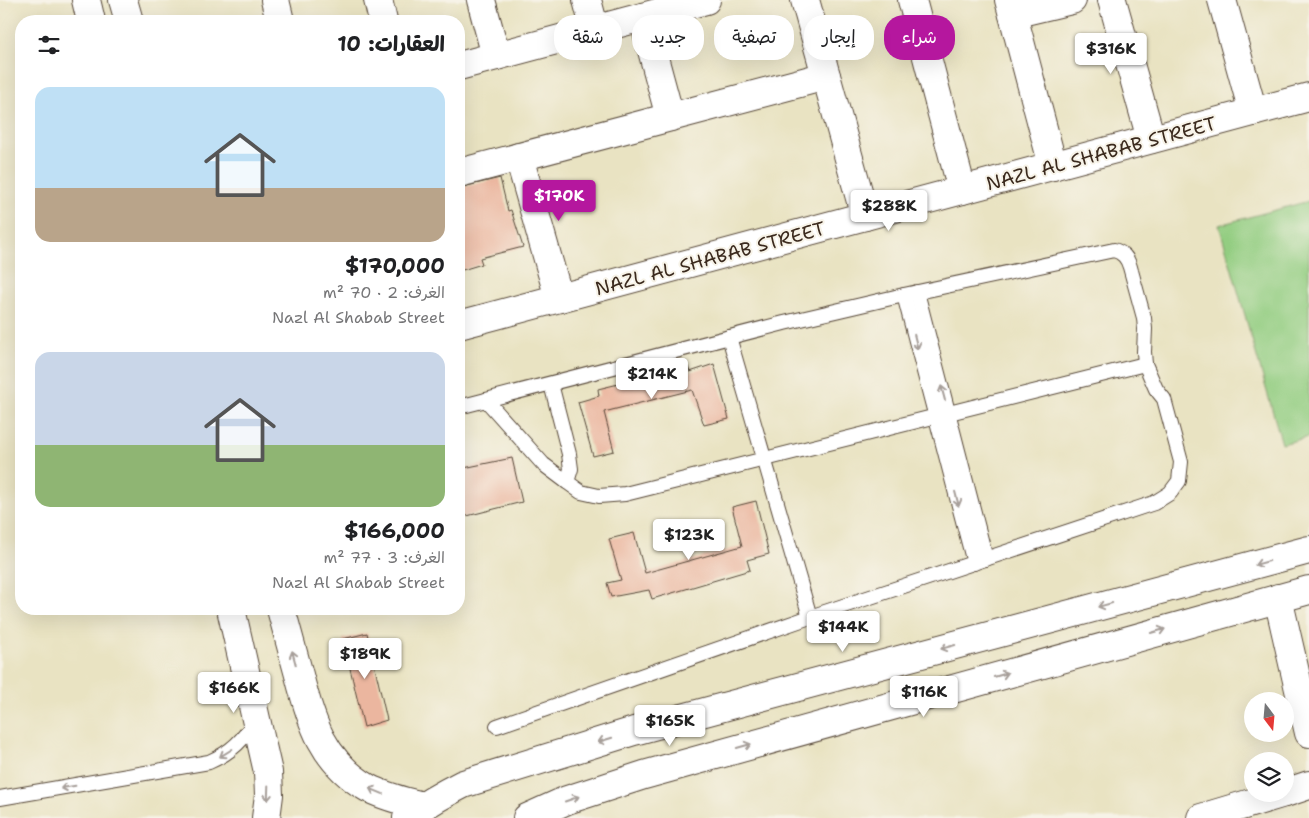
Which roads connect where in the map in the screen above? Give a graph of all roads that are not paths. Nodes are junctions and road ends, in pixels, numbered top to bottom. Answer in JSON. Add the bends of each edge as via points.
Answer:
{"nodes":[{"id":1,"x":86,"y":0,"type":"edge"},
{"id":2,"x":123,"y":0,"type":"edge"},
{"id":3,"x":275,"y":0,"type":"edge"},
{"id":4,"x":378,"y":0,"type":"edge"},
{"id":5,"x":481,"y":0,"type":"edge"},
{"id":6,"x":587,"y":0,"type":"edge"},
{"id":7,"x":706,"y":0,"type":"edge"},
{"id":8,"x":805,"y":0,"type":"edge"},
{"id":9,"x":912,"y":0,"type":"edge"},
{"id":10,"x":1072,"y":0,"type":"edge"},
{"id":11,"x":1112,"y":0,"type":"edge"},
{"id":12,"x":1222,"y":0,"type":"edge"},
{"id":13,"x":1011,"y":7,"type":"edge"},
{"id":14,"x":90,"y":15,"type":"edge"},
{"id":15,"x":127,"y":15,"type":"edge"},
{"id":16,"x":279,"y":15,"type":"edge"},
{"id":17,"x":382,"y":15,"type":"edge"},
{"id":18,"x":591,"y":15,"type":"edge"},
{"id":19,"x":650,"y":15,"type":"edge"},
{"id":20,"x":554,"y":41,"type":"edge"},
{"id":21,"x":496,"y":56,"type":"junction"},
{"id":22,"x":654,"y":60,"type":"edge"},
{"id":23,"x":465,"y":64,"type":"edge"},
{"id":24,"x":826,"y":76,"type":"junction"},
{"id":25,"x":1309,"y":97,"type":"edge"},
{"id":26,"x":1252,"y":112,"type":"junction"},
{"id":27,"x":670,"y":117,"type":"junction"},
{"id":28,"x":1151,"y":139,"type":"junction"},
{"id":29,"x":519,"y":158,"type":"junction"},
{"id":30,"x":1053,"y":166,"type":"junction"},
{"id":31,"x":465,"y":172,"type":"edge"},
{"id":32,"x":962,"y":190,"type":"junction"},
{"id":33,"x":865,"y":216,"type":"junction"},
{"id":34,"x":910,"y":293,"type":"junction"},
{"id":35,"x":559,"y":298,"type":"junction"},
{"id":36,"x":465,"y":323,"type":"edge"},
{"id":37,"x":729,"y":337,"type":"junction"},
{"id":38,"x":1145,"y":364,"type":"junction"},
{"id":39,"x":551,"y":384,"type":"junction"},
{"id":40,"x":486,"y":400,"type":"junction"},
{"id":41,"x":465,"y":405,"type":"edge"},
{"id":42,"x":942,"y":415,"type":"junction"},
{"id":43,"x":764,"y":459,"type":"junction"},
{"id":44,"x":567,"y":482,"type":"junction"},
{"id":45,"x":1309,"y":550,"type":"edge"},
{"id":46,"x":980,"y":561,"type":"junction"},
{"id":47,"x":1309,"y":590,"type":"edge"},
{"id":48,"x":1278,"y":598,"type":"junction"},
{"id":49,"x":232,"y":615,"type":"edge"},
{"id":50,"x":283,"y":615,"type":"edge"},
{"id":51,"x":810,"y":617,"type":"junction"},
{"id":52,"x":773,"y":694,"type":"junction"},
{"id":53,"x":257,"y":716,"type":"junction"},
{"id":54,"x":497,"y":726,"type":"dead end"},
{"id":55,"x":634,"y":731,"type":"junction"},
{"id":56,"x":1309,"y":733,"type":"edge"},
{"id":57,"x":776,"y":737,"type":"junction"},
{"id":58,"x":644,"y":775,"type":"junction"},
{"id":59,"x":1309,"y":785,"type":"edge"},
{"id":60,"x":1294,"y":790,"type":"edge"},
{"id":61,"x":0,"y":798,"type":"edge"},
{"id":62,"x":1254,"y":802,"type":"edge"},
{"id":63,"x":415,"y":812,"type":"edge"},
{"id":64,"x":266,"y":818,"type":"edge"},
{"id":65,"x":527,"y":818,"type":"edge"},
{"id":66,"x":1201,"y":818,"type":"edge"}],
"edges":[{"from":1,"to":14,"type":"street"},
{"from":2,"to":15,"type":"street"},
{"from":3,"to":16,"type":"street"},
{"from":4,"to":17,"type":"street"},
{"from":5,"to":21,"type":"street"},
{"from":6,"to":18,"type":"street"},
{"from":7,"to":19,"type":"street"},
{"from":8,"to":24,"type":"street"},
{"from":9,"to":32,"type":"street"},
{"from":10,"to":13,"type":"street"},
{"from":11,"to":28,"type":"street"},
{"from":12,"to":26,"type":"street"},
{"from":13,"to":30,"type":"street"},
{"from":20,"to":21,"type":"street"},
{"from":21,"to":23,"type":"street"},
{"from":22,"to":27,"type":"street"},
{"from":24,"to":27,"type":"street"},
{"from":24,"to":33,"type":"street"},
{"from":25,"to":26,"type":"street","name":"NAZL AL SHABAB STREET"},
{"from":26,"to":28,"type":"street","name":"NAZL AL SHABAB STREET"},
{"from":27,"to":29,"type":"street"},
{"from":28,"to":30,"type":"street","name":"NAZL AL SHABAB STREET"},
{"from":29,"to":31,"type":"street"},
{"from":29,"to":35,"type":"street"},
{"from":30,"to":32,"type":"street","name":"NAZL AL SHABAB STREET"},
{"from":32,"to":33,"type":"street","name":"NAZL AL SHABAB STREET"},
{"from":33,"to":35,"type":"street","name":"NAZL AL SHABAB STREET"},
{"from":34,"to":37,"type":"lane"},
{"from":34,"to":38,"type":"lane","via":[[1114,250],[1127,259],[1144,318]]},
{"from":34,"to":42,"type":"lane"},
{"from":35,"to":36,"type":"street","name":"NAZL AL SHABAB STREET"},
{"from":37,"to":39,"type":"lane"},
{"from":37,"to":43,"type":"lane"},
{"from":38,"to":42,"type":"lane"},
{"from":38,"to":46,"type":"lane","via":[[1164,399],[1181,462],[1179,481],[1170,493],[1154,503]]},
{"from":39,"to":40,"type":"lane"},
{"from":39,"to":44,"type":"lane","via":[[569,454],[571,469]]},
{"from":40,"to":41,"type":"lane"},
{"from":40,"to":44,"type":"lane","via":[[543,464]]},
{"from":42,"to":43,"type":"lane"},
{"from":42,"to":46,"type":"lane"},
{"from":43,"to":44,"type":"lane","via":[[624,494],[599,496],[581,492]]},
{"from":43,"to":51,"type":"lane"},
{"from":45,"to":52,"type":"street","one_way":true},
{"from":46,"to":51,"type":"lane"},
{"from":47,"to":48,"type":"street"},
{"from":48,"to":56,"type":"street"},
{"from":57,"to":48,"type":"street","one_way":true},
{"from":49,"to":53,"type":"street"},
{"from":63,"to":50,"type":"street","one_way":true,"via":[[368,788],[332,757],[310,716]]},
{"from":51,"to":54,"type":"lane"},
{"from":52,"to":55,"type":"street"},
{"from":52,"to":57,"type":"street","via":[[763,715],[764,724]]},
{"from":53,"to":61,"type":"lane","one_way":true,"via":[[234,748],[209,762]]},
{"from":53,"to":64,"type":"street","one_way":true,"via":[[268,772]]},
{"from":55,"to":58,"type":"street","via":[[650,751]]},
{"from":55,"to":63,"type":"street","one_way":true,"via":[[463,784]]},
{"from":58,"to":57,"type":"street","one_way":true},
{"from":65,"to":58,"type":"street","one_way":true,"via":[[567,800]]},
{"from":59,"to":60,"type":"street"},
{"from":62,"to":66,"type":"street"}]}
